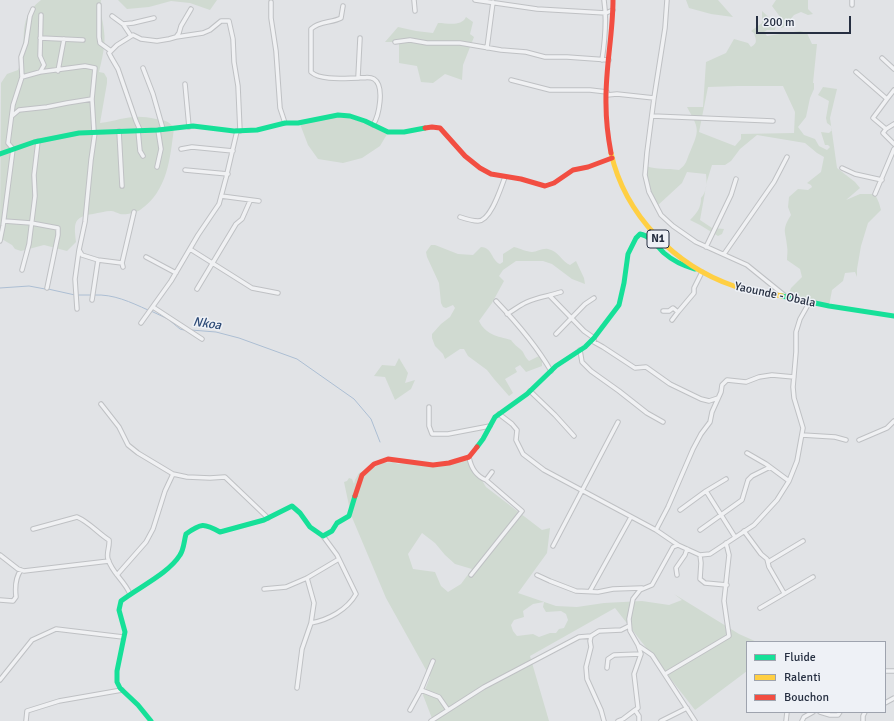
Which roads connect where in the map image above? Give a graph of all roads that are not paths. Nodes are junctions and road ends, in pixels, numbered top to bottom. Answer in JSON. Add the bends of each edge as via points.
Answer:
{"nodes":[{"id":1,"x":414,"y":0,"type":"edge"},
{"id":2,"x":475,"y":0,"type":"edge"},
{"id":3,"x":604,"y":0,"type":"edge"},
{"id":4,"x":613,"y":0,"type":"edge"},
{"id":5,"x":667,"y":0,"type":"edge"},
{"id":6,"x":852,"y":0,"type":"edge"},
{"id":7,"x":270,"y":2,"type":"dead end"},
{"id":8,"x":493,"y":2,"type":"junction"},
{"id":9,"x":99,"y":5,"type":"dead end"},
{"id":10,"x":852,"y":5,"type":"dead end"},
{"id":11,"x":343,"y":6,"type":"dead end"},
{"id":12,"x":33,"y":9,"type":"dead end"},
{"id":13,"x":191,"y":9,"type":"dead end"},
{"id":14,"x":613,"y":10,"type":"junction"},
{"id":15,"x":415,"y":11,"type":"dead end"},
{"id":16,"x":606,"y":13,"type":"junction"},
{"id":17,"x":41,"y":15,"type":"dead end"},
{"id":18,"x":112,"y":16,"type":"dead end"},
{"id":19,"x":154,"y":18,"type":"dead end"},
{"id":20,"x":123,"y":24,"type":"junction"},
{"id":21,"x":132,"y":36,"type":"junction"},
{"id":22,"x":176,"y":37,"type":"junction"},
{"id":23,"x":40,"y":38,"type":"junction"},
{"id":24,"x":360,"y":38,"type":"dead end"},
{"id":25,"x":64,"y":39,"type":"junction"},
{"id":26,"x":83,"y":40,"type":"dead end"},
{"id":27,"x":395,"y":42,"type":"dead end"},
{"id":28,"x":487,"y":48,"type":"junction"},
{"id":29,"x":111,"y":51,"type":"junction"},
{"id":30,"x":882,"y":58,"type":"dead end"},
{"id":31,"x":602,"y":60,"type":"junction"},
{"id":32,"x":610,"y":60,"type":"junction"},
{"id":33,"x":142,"y":68,"type":"dead end"},
{"id":34,"x":894,"y":69,"type":"edge"},
{"id":35,"x":58,"y":71,"type":"junction"},
{"id":36,"x":40,"y":72,"type":"junction"},
{"id":37,"x":856,"y":72,"type":"dead end"},
{"id":38,"x":22,"y":76,"type":"junction"},
{"id":39,"x":359,"y":78,"type":"junction"},
{"id":40,"x":511,"y":80,"type":"dead end"},
{"id":41,"x":185,"y":84,"type":"dead end"},
{"id":42,"x":894,"y":90,"type":"edge"},
{"id":43,"x":607,"y":93,"type":"junction"},
{"id":44,"x":654,"y":98,"type":"junction"},
{"id":45,"x":887,"y":99,"type":"junction"},
{"id":46,"x":92,"y":100,"type":"junction"},
{"id":47,"x":12,"y":116,"type":"junction"},
{"id":48,"x":652,"y":116,"type":"junction"},
{"id":49,"x":773,"y":121,"type":"dead end"},
{"id":50,"x":285,"y":123,"type":"junction"},
{"id":51,"x":894,"y":124,"type":"edge"},
{"id":52,"x":373,"y":125,"type":"junction"},
{"id":53,"x":189,"y":127,"type":"junction"},
{"id":54,"x":886,"y":129,"type":"junction"},
{"id":55,"x":139,"y":130,"type":"junction"},
{"id":56,"x":161,"y":130,"type":"junction"},
{"id":57,"x":118,"y":131,"type":"junction"},
{"id":58,"x":239,"y":131,"type":"junction"},
{"id":59,"x":94,"y":132,"type":"junction"},
{"id":60,"x":38,"y":141,"type":"junction"},
{"id":61,"x":894,"y":144,"type":"edge"},
{"id":62,"x":13,"y":149,"type":"junction"},
{"id":63,"x":181,"y":149,"type":"dead end"},
{"id":64,"x":894,"y":149,"type":"edge"},
{"id":65,"x":233,"y":151,"type":"junction"},
{"id":66,"x":0,"y":154,"type":"edge"},
{"id":67,"x":143,"y":156,"type":"dead end"},
{"id":68,"x":787,"y":157,"type":"dead end"},
{"id":69,"x":612,"y":158,"type":"junction"},
{"id":70,"x":157,"y":167,"type":"dead end"},
{"id":71,"x":842,"y":168,"type":"dead end"},
{"id":72,"x":185,"y":170,"type":"dead end"},
{"id":73,"x":228,"y":174,"type":"junction"},
{"id":74,"x":505,"y":177,"type":"junction"},
{"id":75,"x":736,"y":179,"type":"dead end"},
{"id":76,"x":882,"y":180,"type":"junction"},
{"id":77,"x":122,"y":186,"type":"dead end"},
{"id":78,"x":875,"y":194,"type":"dead end"},
{"id":79,"x":221,"y":196,"type":"junction"},
{"id":80,"x":250,"y":201,"type":"junction"},
{"id":81,"x":258,"y":201,"type":"dead end"},
{"id":82,"x":134,"y":212,"type":"dead end"},
{"id":83,"x":460,"y":217,"type":"dead end"},
{"id":84,"x":4,"y":221,"type":"junction"},
{"id":85,"x":31,"y":223,"type":"junction"},
{"id":86,"x":0,"y":241,"type":"edge"},
{"id":87,"x":706,"y":247,"type":"junction"},
{"id":88,"x":190,"y":249,"type":"junction"},
{"id":89,"x":79,"y":250,"type":"junction"},
{"id":90,"x":724,"y":254,"type":"junction"},
{"id":91,"x":146,"y":257,"type":"dead end"},
{"id":92,"x":98,"y":260,"type":"junction"},
{"id":93,"x":212,"y":263,"type":"junction"},
{"id":94,"x":22,"y":270,"type":"dead end"},
{"id":95,"x":700,"y":270,"type":"junction"},
{"id":96,"x":176,"y":274,"type":"junction"},
{"id":97,"x":47,"y":288,"type":"dead end"},
{"id":98,"x":197,"y":289,"type":"dead end"},
{"id":99,"x":561,"y":292,"type":"dead end"},
{"id":100,"x":278,"y":293,"type":"dead end"},
{"id":101,"x":550,"y":296,"type":"junction"},
{"id":102,"x":786,"y":297,"type":"junction"},
{"id":103,"x":594,"y":298,"type":"dead end"},
{"id":104,"x":92,"y":300,"type":"dead end"},
{"id":105,"x":496,"y":301,"type":"dead end"},
{"id":106,"x":809,"y":303,"type":"junction"},
{"id":107,"x":153,"y":307,"type":"junction"},
{"id":108,"x":77,"y":309,"type":"dead end"},
{"id":109,"x":663,"y":311,"type":"dead end"},
{"id":110,"x":678,"y":312,"type":"junction"},
{"id":111,"x":507,"y":314,"type":"junction"},
{"id":112,"x":894,"y":316,"type":"edge"},
{"id":113,"x":572,"y":318,"type":"junction"},
{"id":114,"x":672,"y":320,"type":"dead end"},
{"id":115,"x":141,"y":323,"type":"dead end"},
{"id":116,"x":556,"y":334,"type":"dead end"},
{"id":117,"x":594,"y":338,"type":"junction"},
{"id":118,"x":202,"y":339,"type":"dead end"},
{"id":119,"x":580,"y":350,"type":"junction"},
{"id":120,"x":551,"y":371,"type":"junction"},
{"id":121,"x":794,"y":378,"type":"junction"},
{"id":122,"x":530,"y":391,"type":"junction"},
{"id":123,"x":718,"y":398,"type":"junction"},
{"id":124,"x":101,"y":404,"type":"dead end"},
{"id":125,"x":429,"y":407,"type":"dead end"},
{"id":126,"x":499,"y":414,"type":"junction"},
{"id":127,"x":894,"y":421,"type":"edge"},
{"id":128,"x":618,"y":422,"type":"dead end"},
{"id":129,"x":663,"y":422,"type":"dead end"},
{"id":130,"x":491,"y":426,"type":"junction"},
{"id":131,"x":802,"y":435,"type":"junction"},
{"id":132,"x":574,"y":436,"type":"dead end"},
{"id":133,"x":846,"y":440,"type":"dead end"},
{"id":134,"x":859,"y":440,"type":"dead end"},
{"id":135,"x":747,"y":453,"type":"dead end"},
{"id":136,"x":468,"y":457,"type":"junction"},
{"id":137,"x":770,"y":467,"type":"junction"},
{"id":138,"x":492,"y":472,"type":"dead end"},
{"id":139,"x":173,"y":474,"type":"junction"},
{"id":140,"x":726,"y":479,"type":"dead end"},
{"id":141,"x":486,"y":480,"type":"junction"},
{"id":142,"x":789,"y":481,"type":"junction"},
{"id":143,"x":582,"y":490,"type":"junction"},
{"id":144,"x":706,"y":491,"type":"junction"},
{"id":145,"x":680,"y":510,"type":"dead end"},
{"id":146,"x":720,"y":515,"type":"junction"},
{"id":147,"x":631,"y":517,"type":"junction"},
{"id":148,"x":268,"y":518,"type":"junction"},
{"id":149,"x":33,"y":529,"type":"dead end"},
{"id":150,"x":656,"y":530,"type":"junction"},
{"id":151,"x":700,"y":530,"type":"dead end"},
{"id":152,"x":744,"y":531,"type":"junction"},
{"id":153,"x":323,"y":536,"type":"junction"},
{"id":154,"x":735,"y":537,"type":"junction"},
{"id":155,"x":803,"y":541,"type":"dead end"},
{"id":156,"x":726,"y":543,"type":"junction"},
{"id":157,"x":678,"y":544,"type":"junction"},
{"id":158,"x":553,"y":546,"type":"dead end"},
{"id":159,"x":688,"y":549,"type":"junction"},
{"id":160,"x":0,"y":555,"type":"edge"},
{"id":161,"x":700,"y":555,"type":"junction"},
{"id":162,"x":339,"y":559,"type":"junction"},
{"id":163,"x":109,"y":561,"type":"junction"},
{"id":164,"x":768,"y":562,"type":"junction"},
{"id":165,"x":21,"y":570,"type":"junction"},
{"id":166,"x":117,"y":574,"type":"junction"},
{"id":167,"x":471,"y":575,"type":"dead end"},
{"id":168,"x":538,"y":575,"type":"dead end"},
{"id":169,"x":678,"y":575,"type":"dead end"},
{"id":170,"x":813,"y":576,"type":"dead end"},
{"id":171,"x":307,"y":578,"type":"junction"},
{"id":172,"x":726,"y":585,"type":"junction"},
{"id":173,"x":645,"y":587,"type":"junction"},
{"id":174,"x":264,"y":589,"type":"dead end"},
{"id":175,"x":590,"y":592,"type":"junction"},
{"id":176,"x":784,"y":593,"type":"junction"},
{"id":177,"x":130,"y":594,"type":"junction"},
{"id":178,"x":0,"y":600,"type":"edge"},
{"id":179,"x":760,"y":608,"type":"dead end"},
{"id":180,"x":311,"y":623,"type":"junction"},
{"id":181,"x":629,"y":626,"type":"junction"},
{"id":182,"x":591,"y":636,"type":"junction"},
{"id":183,"x":123,"y":637,"type":"junction"},
{"id":184,"x":638,"y":645,"type":"junction"},
{"id":185,"x":641,"y":654,"type":"junction"},
{"id":186,"x":433,"y":661,"type":"dead end"},
{"id":187,"x":607,"y":668,"type":"dead end"},
{"id":188,"x":664,"y":674,"type":"junction"},
{"id":189,"x":0,"y":680,"type":"edge"},
{"id":190,"x":297,"y":688,"type":"dead end"},
{"id":191,"x":122,"y":690,"type":"junction"},
{"id":192,"x":421,"y":690,"type":"junction"},
{"id":193,"x":687,"y":708,"type":"junction"},
{"id":194,"x":410,"y":710,"type":"dead end"},
{"id":195,"x":448,"y":710,"type":"junction"},
{"id":196,"x":634,"y":710,"type":"junction"},
{"id":197,"x":811,"y":713,"type":"edge"},
{"id":198,"x":822,"y":713,"type":"edge"},
{"id":199,"x":839,"y":713,"type":"edge"},
{"id":200,"x":26,"y":721,"type":"edge"},
{"id":201,"x":151,"y":721,"type":"edge"},
{"id":202,"x":431,"y":721,"type":"edge"},
{"id":203,"x":604,"y":721,"type":"edge"},
{"id":204,"x":618,"y":721,"type":"edge"},
{"id":205,"x":639,"y":721,"type":"edge"},
{"id":206,"x":661,"y":721,"type":"edge"},
{"id":207,"x":695,"y":721,"type":"edge"},
{"id":208,"x":802,"y":721,"type":"edge"}],
"edges":[{"from":1,"to":15,"type":"street"},
{"from":2,"to":8,"type":"street"},
{"from":3,"to":16,"type":"street"},
{"from":4,"to":14,"type":"main road","name":"Yaounde - Obala","number":"N1"},
{"from":5,"to":44,"type":"street"},
{"from":6,"to":10,"type":"street"},
{"from":7,"to":50,"type":"street","via":[[280,108]]},
{"from":8,"to":16,"type":"street","via":[[537,9]]},
{"from":8,"to":28,"type":"street"},
{"from":9,"to":29,"type":"street","via":[[100,43]]},
{"from":11,"to":39,"type":"street","via":[[341,18],[311,29],[311,72],[316,76]]},
{"from":12,"to":38,"type":"street","via":[[21,57]]},
{"from":13,"to":22,"type":"street"},
{"from":14,"to":16,"type":"street"},
{"from":14,"to":32,"type":"main road","name":"Yaounde - Obala","number":"N1"},
{"from":16,"to":31,"type":"street"},
{"from":17,"to":23,"type":"street"},
{"from":18,"to":20,"type":"street"},
{"from":19,"to":20,"type":"street"},
{"from":20,"to":21,"type":"street"},
{"from":21,"to":22,"type":"street","via":[[157,41]]},
{"from":21,"to":29,"type":"street"},
{"from":22,"to":58,"type":"street","via":[[203,33],[221,21],[229,21],[234,39]]},
{"from":23,"to":25,"type":"street"},
{"from":23,"to":36,"type":"street","via":[[40,56],[44,65]]},
{"from":24,"to":39,"type":"street"},
{"from":25,"to":26,"type":"street"},
{"from":25,"to":35,"type":"street"},
{"from":27,"to":28,"type":"street","via":[[410,40],[460,43]]},
{"from":28,"to":31,"type":"street","via":[[526,52],[545,57]]},
{"from":29,"to":55,"type":"street","via":[[109,55],[118,69]]},
{"from":30,"to":34,"type":"street"},
{"from":31,"to":32,"type":"street"},
{"from":32,"to":43,"type":"main road","name":"Yaounde - Obala","number":"N1"},
{"from":33,"to":56,"type":"street","via":[[153,94]]},
{"from":35,"to":36,"type":"street"},
{"from":35,"to":46,"type":"street","via":[[85,66],[95,68]]},
{"from":36,"to":38,"type":"street"},
{"from":37,"to":45,"type":"street"},
{"from":38,"to":47,"type":"street"},
{"from":39,"to":52,"type":"street","via":[[372,78],[378,84],[379,111]]},
{"from":40,"to":43,"type":"street","via":[[550,90],[590,90]]},
{"from":41,"to":53,"type":"street"},
{"from":42,"to":45,"type":"street"},
{"from":43,"to":44,"type":"street"},
{"from":43,"to":69,"type":"main road","name":"Yaounde - Obala","number":"N1","via":[[606,117]]},
{"from":44,"to":48,"type":"street"},
{"from":45,"to":54,"type":"street","via":[[873,118]]},
{"from":46,"to":47,"type":"street","via":[[19,110]]},
{"from":46,"to":59,"type":"street"},
{"from":47,"to":62,"type":"street","via":[[8,143]]},
{"from":48,"to":49,"type":"street"},
{"from":48,"to":87,"type":"street","via":[[645,175],[649,192],[661,215],[673,226]]},
{"from":50,"to":52,"type":"main road","via":[[338,115],[350,116]]},
{"from":50,"to":58,"type":"main road","via":[[257,130]]},
{"from":51,"to":54,"type":"street"},
{"from":52,"to":74,"type":"main road","via":[[388,132],[440,128],[465,156],[480,168]]},
{"from":53,"to":56,"type":"main road"},
{"from":53,"to":58,"type":"main road"},
{"from":54,"to":61,"type":"street","via":[[883,133]]},
{"from":55,"to":56,"type":"main road"},
{"from":55,"to":57,"type":"main road"},
{"from":55,"to":67,"type":"street","via":[[140,151]]},
{"from":56,"to":70,"type":"street","via":[[161,149]]},
{"from":57,"to":59,"type":"main road"},
{"from":57,"to":77,"type":"street"},
{"from":58,"to":65,"type":"street"},
{"from":59,"to":60,"type":"main road"},
{"from":59,"to":89,"type":"street","via":[[86,222]]},
{"from":60,"to":62,"type":"main road"},
{"from":60,"to":85,"type":"street"},
{"from":62,"to":66,"type":"main road"},
{"from":62,"to":84,"type":"street"},
{"from":63,"to":65,"type":"street","via":[[192,147]]},
{"from":64,"to":76,"type":"street"},
{"from":65,"to":73,"type":"street"},
{"from":68,"to":90,"type":"street","via":[[774,182]]},
{"from":69,"to":74,"type":"main road","via":[[573,170],[546,186]]},
{"from":69,"to":95,"type":"main road","name":"Yaounde - Obala","number":"N1","via":[[624,190],[656,237]]},
{"from":71,"to":76,"type":"street","via":[[855,174]]},
{"from":72,"to":73,"type":"street"},
{"from":73,"to":79,"type":"street"},
{"from":74,"to":83,"type":"street","via":[[485,219],[479,221]]},
{"from":75,"to":87,"type":"street"},
{"from":76,"to":78,"type":"street"},
{"from":79,"to":80,"type":"street"},
{"from":79,"to":88,"type":"street","via":[[219,204]]},
{"from":80,"to":81,"type":"street"},
{"from":80,"to":93,"type":"street","via":[[242,219],[236,224]]},
{"from":82,"to":92,"type":"street","via":[[123,265]]},
{"from":84,"to":85,"type":"street"},
{"from":84,"to":86,"type":"street"},
{"from":85,"to":94,"type":"street"},
{"from":85,"to":97,"type":"street","via":[[58,228]]},
{"from":87,"to":90,"type":"street"},
{"from":88,"to":93,"type":"street"},
{"from":88,"to":96,"type":"street"},
{"from":89,"to":92,"type":"street","via":[[82,255]]},
{"from":89,"to":108,"type":"street","via":[[75,279]]},
{"from":90,"to":102,"type":"street","via":[[747,265]]},
{"from":91,"to":96,"type":"street"},
{"from":92,"to":104,"type":"street"},
{"from":93,"to":98,"type":"street"},
{"from":93,"to":100,"type":"street","via":[[252,288]]},
{"from":95,"to":102,"type":"main road","name":"Yaounde - Obala","number":"N1","via":[[728,284],[750,291]]},
{"from":95,"to":110,"type":"street","via":[[694,293]]},
{"from":95,"to":117,"type":"main road","via":[[688,267],[667,255],[647,235],[640,234],[628,254],[619,305]]},
{"from":96,"to":107,"type":"street"},
{"from":99,"to":101,"type":"street"},
{"from":101,"to":111,"type":"street","via":[[526,302]]},
{"from":101,"to":113,"type":"street"},
{"from":102,"to":106,"type":"main road","name":"Yaounde - Obala","number":"N1"},
{"from":103,"to":113,"type":"street"},
{"from":105,"to":111,"type":"street"},
{"from":106,"to":112,"type":"main road","name":"Yaounde - Obala","number":"N1"},
{"from":106,"to":121,"type":"street","via":[[796,332]]},
{"from":107,"to":115,"type":"street"},
{"from":107,"to":118,"type":"street"},
{"from":109,"to":110,"type":"street","via":[[673,308]]},
{"from":110,"to":114,"type":"street"},
{"from":111,"to":120,"type":"street","via":[[541,354]]},
{"from":113,"to":116,"type":"street"},
{"from":113,"to":117,"type":"street"},
{"from":117,"to":119,"type":"main road"},
{"from":117,"to":123,"type":"street","via":[[594,342],[599,346],[636,368],[646,367],[670,384],[701,400]]},
{"from":119,"to":120,"type":"main road"},
{"from":119,"to":129,"type":"street","via":[[582,362],[591,371]]},
{"from":120,"to":122,"type":"main road"},
{"from":121,"to":123,"type":"street","via":[[772,374],[746,382],[727,380],[722,385]]},
{"from":121,"to":131,"type":"street","via":[[794,398],[803,428]]},
{"from":122,"to":126,"type":"main road"},
{"from":122,"to":132,"type":"street"},
{"from":123,"to":150,"type":"street","via":[[710,422],[693,449]]},
{"from":124,"to":139,"type":"street","via":[[119,426],[128,445]]},
{"from":125,"to":130,"type":"street","via":[[429,426],[432,434],[448,434]]},
{"from":126,"to":130,"type":"main road"},
{"from":126,"to":143,"type":"street","via":[[517,430],[516,440],[523,454],[544,470]]},
{"from":127,"to":134,"type":"street","via":[[887,428]]},
{"from":128,"to":143,"type":"street"},
{"from":130,"to":136,"type":"main road"},
{"from":131,"to":133,"type":"street"},
{"from":131,"to":142,"type":"street","via":[[797,461]]},
{"from":135,"to":137,"type":"street"},
{"from":136,"to":141,"type":"street","via":[[475,473]]},
{"from":136,"to":153,"type":"main road","via":[[433,465],[388,460],[374,464],[362,475],[349,516]]},
{"from":137,"to":142,"type":"street"},
{"from":137,"to":146,"type":"street","via":[[752,476],[748,480],[742,500]]},
{"from":138,"to":141,"type":"street"},
{"from":139,"to":148,"type":"street","via":[[187,478],[225,477]]},
{"from":139,"to":166,"type":"street","via":[[146,542]]},
{"from":140,"to":144,"type":"street"},
{"from":141,"to":167,"type":"street","via":[[522,511]]},
{"from":142,"to":152,"type":"street","via":[[777,500],[754,525]]},
{"from":143,"to":147,"type":"street"},
{"from":143,"to":158,"type":"street"},
{"from":144,"to":145,"type":"street"},
{"from":144,"to":146,"type":"street"},
{"from":146,"to":151,"type":"street"},
{"from":146,"to":154,"type":"street"},
{"from":147,"to":150,"type":"street"},
{"from":147,"to":175,"type":"street"},
{"from":148,"to":153,"type":"main road","via":[[292,506],[310,527]]},
{"from":148,"to":177,"type":"main road","via":[[220,532],[206,524],[199,524],[186,534],[181,554],[174,563]]},
{"from":149,"to":163,"type":"street","via":[[77,518],[84,520],[109,540]]},
{"from":150,"to":157,"type":"street"},
{"from":152,"to":154,"type":"street"},
{"from":152,"to":164,"type":"street"},
{"from":153,"to":162,"type":"street"},
{"from":154,"to":156,"type":"street"},
{"from":155,"to":164,"type":"street"},
{"from":156,"to":161,"type":"street","via":[[710,554]]},
{"from":156,"to":172,"type":"street","via":[[729,555]]},
{"from":157,"to":159,"type":"street"},
{"from":157,"to":173,"type":"street","via":[[673,547],[652,585]]},
{"from":159,"to":161,"type":"street"},
{"from":159,"to":169,"type":"street","via":[[676,568]]},
{"from":160,"to":165,"type":"street"},
{"from":161,"to":172,"type":"street","via":[[700,579],[704,583]]},
{"from":162,"to":171,"type":"street"},
{"from":162,"to":180,"type":"street","via":[[356,594],[354,599],[330,618]]},
{"from":163,"to":165,"type":"street"},
{"from":163,"to":166,"type":"street"},
{"from":164,"to":176,"type":"street"},
{"from":165,"to":178,"type":"street","via":[[17,575],[16,597],[12,601]]},
{"from":166,"to":177,"type":"street","via":[[126,584]]},
{"from":168,"to":175,"type":"street","via":[[576,591]]},
{"from":170,"to":176,"type":"street"},
{"from":171,"to":174,"type":"street","via":[[286,587]]},
{"from":171,"to":180,"type":"street","via":[[314,603]]},
{"from":172,"to":188,"type":"street","via":[[724,601],[729,636]]},
{"from":173,"to":175,"type":"street"},
{"from":173,"to":181,"type":"street","via":[[633,599]]},
{"from":176,"to":179,"type":"street"},
{"from":177,"to":183,"type":"main road","via":[[121,601],[119,610],[125,632]]},
{"from":180,"to":190,"type":"street","via":[[302,649]]},
{"from":181,"to":182,"type":"street","via":[[621,630],[599,631]]},
{"from":181,"to":184,"type":"street"},
{"from":182,"to":195,"type":"street","via":[[579,637],[484,687]]},
{"from":182,"to":203,"type":"street","via":[[586,667],[587,678]]},
{"from":183,"to":189,"type":"street","via":[[56,629],[32,640]]},
{"from":183,"to":191,"type":"main road","via":[[117,671],[117,682]]},
{"from":184,"to":185,"type":"street"},
{"from":184,"to":188,"type":"street","via":[[652,655]]},
{"from":185,"to":187,"type":"street","via":[[614,655],[608,659]]},
{"from":185,"to":196,"type":"street","via":[[634,674],[638,708]]},
{"from":186,"to":192,"type":"street"},
{"from":188,"to":193,"type":"street"},
{"from":191,"to":200,"type":"street","via":[[59,701],[27,711]]},
{"from":191,"to":201,"type":"main road"},
{"from":192,"to":194,"type":"street"},
{"from":192,"to":195,"type":"street","via":[[439,697]]},
{"from":193,"to":206,"type":"street"},
{"from":193,"to":207,"type":"street"},
{"from":195,"to":202,"type":"street"},
{"from":196,"to":204,"type":"street"},
{"from":196,"to":205,"type":"street","via":[[639,716]]},
{"from":197,"to":208,"type":"street","via":[[804,716]]},
{"from":198,"to":199,"type":"street","via":[[830,716]]}]}
